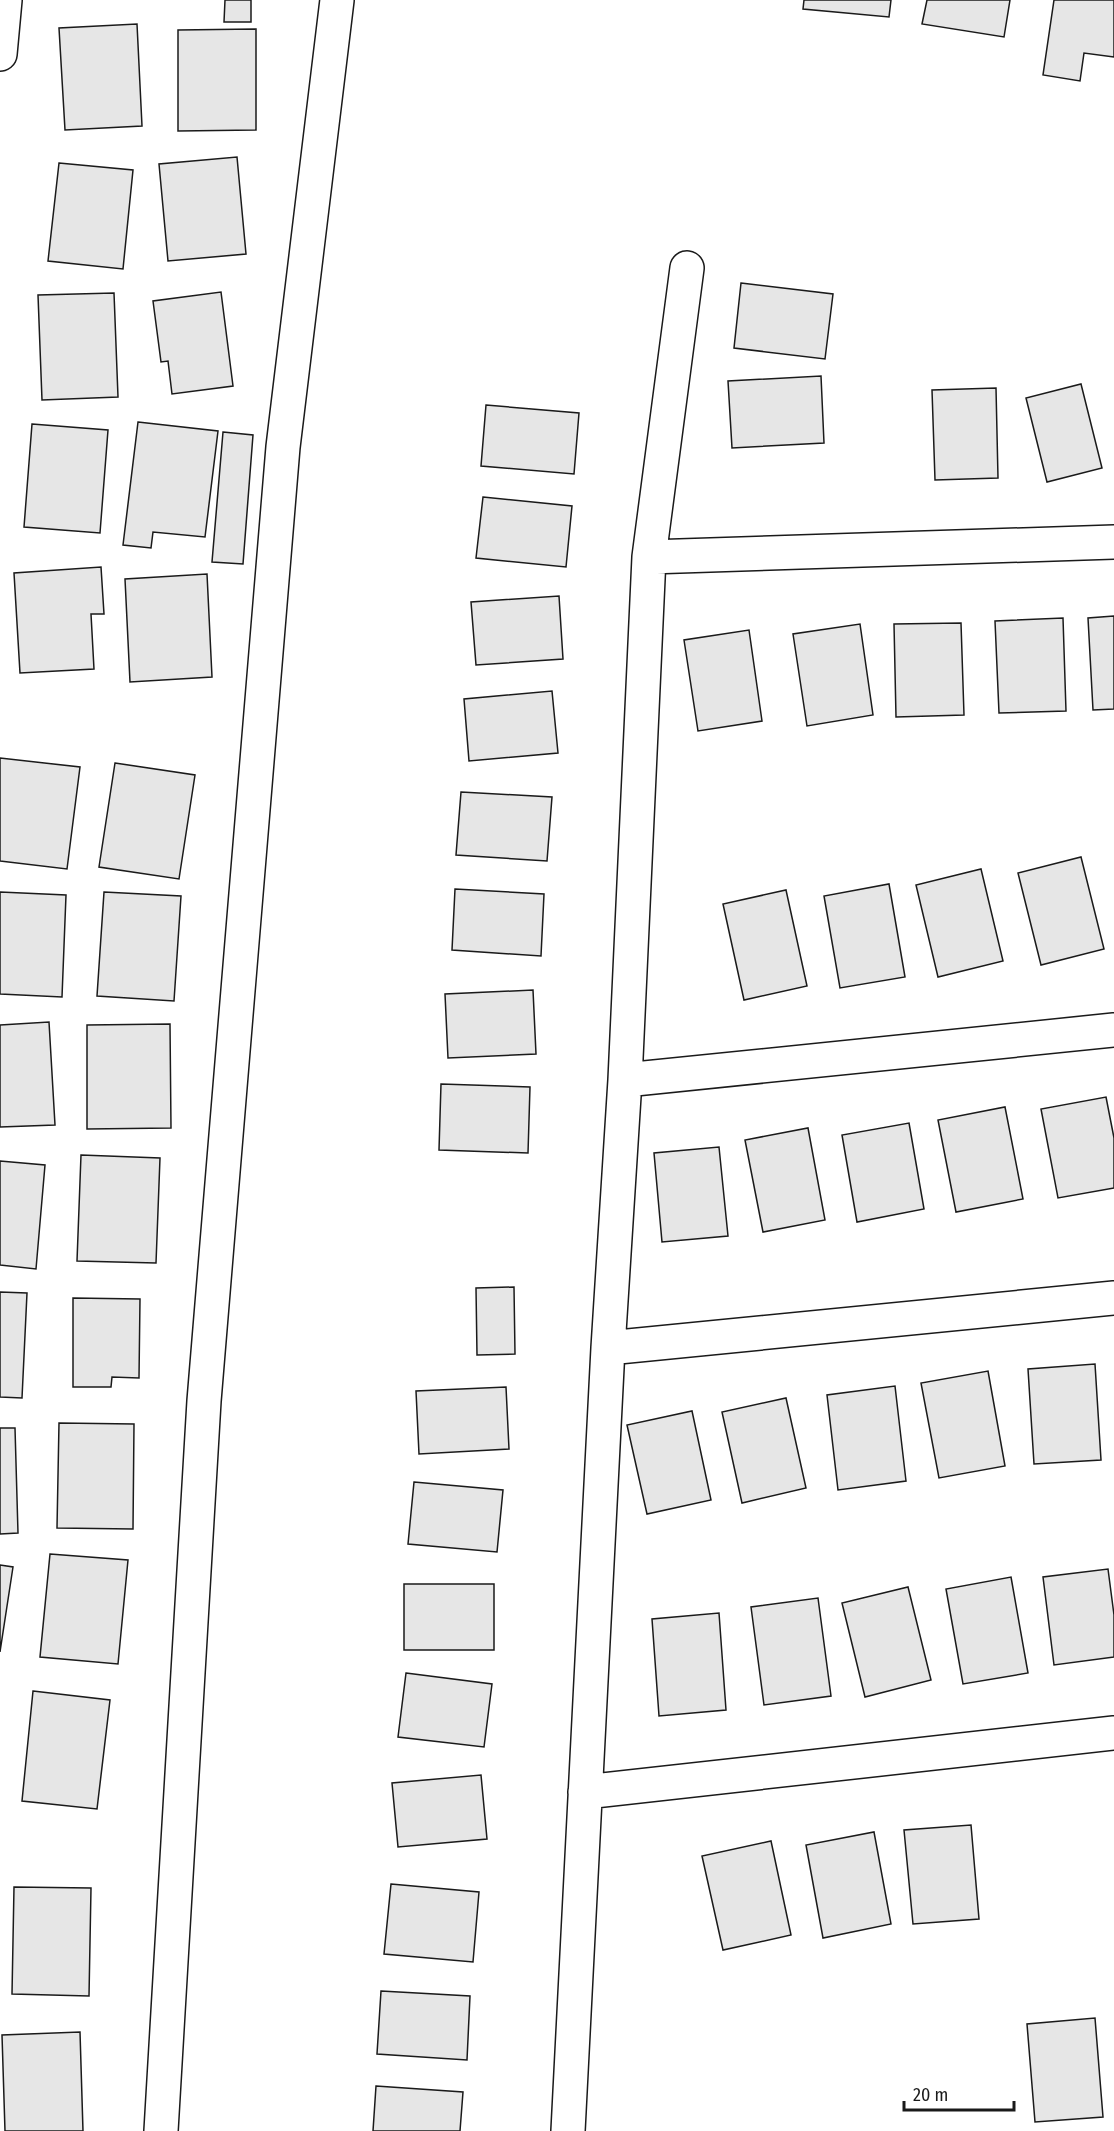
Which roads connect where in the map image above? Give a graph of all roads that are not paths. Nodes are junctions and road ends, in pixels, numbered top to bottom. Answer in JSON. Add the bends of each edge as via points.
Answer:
{"nodes":[{"id":1,"x":5,"y":0,"type":"edge"},
{"id":2,"x":337,"y":0,"type":"edge"},
{"id":3,"x":0,"y":54,"type":"edge"},
{"id":4,"x":687,"y":268,"type":"dead end"},
{"id":5,"x":1114,"y":542,"type":"edge"},
{"id":6,"x":649,"y":557,"type":"junction"},
{"id":7,"x":1114,"y":1030,"type":"edge"},
{"id":8,"x":625,"y":1080,"type":"junction"},
{"id":9,"x":1114,"y":1298,"type":"edge"},
{"id":10,"x":608,"y":1348,"type":"junction"},
{"id":11,"x":1114,"y":1733,"type":"edge"},
{"id":12,"x":585,"y":1792,"type":"junction"},
{"id":13,"x":161,"y":2131,"type":"edge"},
{"id":14,"x":568,"y":2131,"type":"edge"}],
"edges":[{"from":1,"to":3,"type":"street"},
{"from":2,"to":13,"type":"street","via":[[283,447],[205,1389]]},
{"from":4,"to":6,"type":"street"},
{"from":5,"to":6,"type":"street"},
{"from":6,"to":8,"type":"street"},
{"from":7,"to":8,"type":"street"},
{"from":8,"to":10,"type":"street"},
{"from":9,"to":10,"type":"street"},
{"from":10,"to":12,"type":"street"},
{"from":11,"to":12,"type":"street"},
{"from":12,"to":14,"type":"street"}]}
